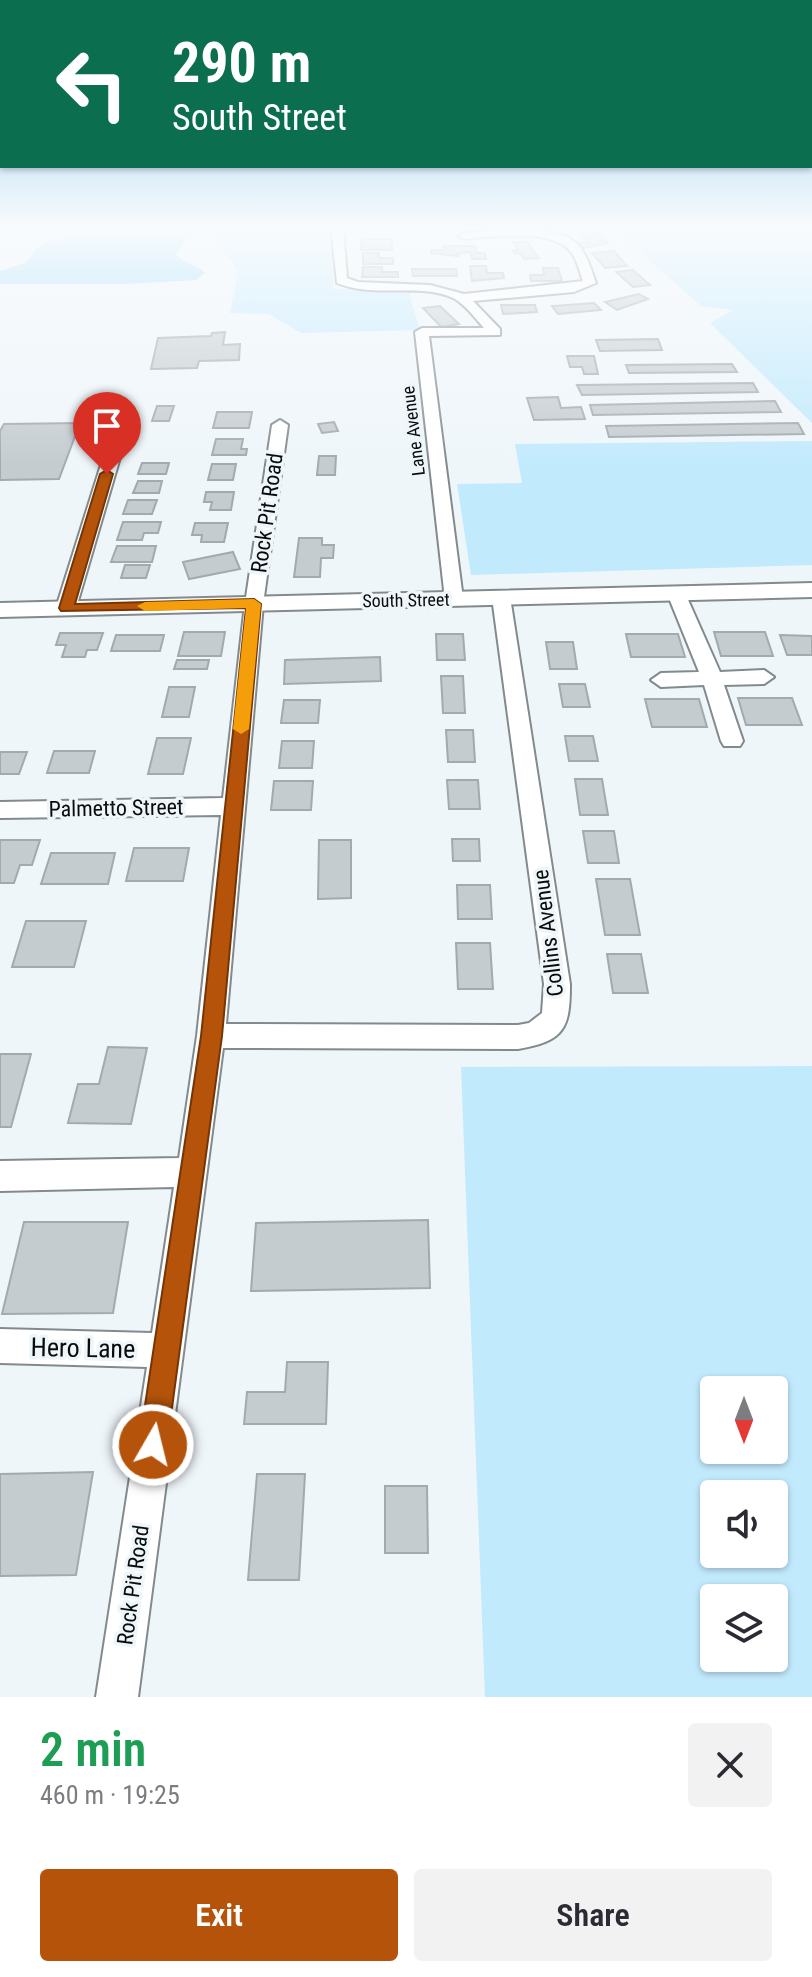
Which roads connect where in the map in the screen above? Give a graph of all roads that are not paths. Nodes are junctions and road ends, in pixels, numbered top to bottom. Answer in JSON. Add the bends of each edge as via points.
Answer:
{"nodes":[{"id":1,"x":470,"y":306,"type":"edge"},
{"id":2,"x":123,"y":420,"type":"dead end"},
{"id":3,"x":280,"y":425,"type":"dead end"},
{"id":4,"x":812,"y":590,"type":"edge"},
{"id":5,"x":676,"y":593,"type":"junction"},
{"id":6,"x":501,"y":597,"type":"junction"},
{"id":7,"x":454,"y":599,"type":"junction"},
{"id":8,"x":254,"y":604,"type":"junction"},
{"id":9,"x":66,"y":608,"type":"junction"},
{"id":10,"x":0,"y":610,"type":"edge"},
{"id":11,"x":764,"y":677,"type":"dead end"},
{"id":12,"x":712,"y":678,"type":"junction"},
{"id":13,"x":661,"y":680,"type":"dead end"},
{"id":14,"x":732,"y":741,"type":"dead end"},
{"id":15,"x":233,"y":806,"type":"junction"},
{"id":16,"x":0,"y":810,"type":"edge"},
{"id":17,"x":211,"y":1036,"type":"junction"},
{"id":18,"x":192,"y":1172,"type":"junction"},
{"id":19,"x":0,"y":1176,"type":"edge"},
{"id":20,"x":0,"y":1346,"type":"edge"},
{"id":21,"x":167,"y":1350,"type":"junction"},
{"id":22,"x":117,"y":1697,"type":"edge"}],
"edges":[{"from":1,"to":7,"type":"street","name":"Lane Avenue","via":[[495,332],[422,332]]},
{"from":2,"to":9,"type":"street"},
{"from":3,"to":8,"type":"street","name":"Rock Pit Road"},
{"from":4,"to":5,"type":"main road","name":"South Street"},
{"from":5,"to":6,"type":"main road","name":"South Street"},
{"from":5,"to":12,"type":"street"},
{"from":6,"to":7,"type":"main road","name":"South Street"},
{"from":6,"to":17,"type":"street","name":"Collins Avenue","via":[[557,984],[556,1018],[536,1034],[518,1037]]},
{"from":7,"to":8,"type":"main road","name":"South Street"},
{"from":8,"to":9,"type":"main road","name":"South Street"},
{"from":8,"to":15,"type":"street","name":"Rock Pit Road"},
{"from":9,"to":10,"type":"main road","name":"South Street"},
{"from":11,"to":12,"type":"street"},
{"from":12,"to":13,"type":"street"},
{"from":12,"to":14,"type":"street"},
{"from":15,"to":16,"type":"street","name":"Palmetto Street"},
{"from":15,"to":17,"type":"street","name":"Rock Pit Road"},
{"from":17,"to":18,"type":"street","name":"Rock Pit Road"},
{"from":18,"to":19,"type":"street"},
{"from":18,"to":21,"type":"street","name":"Rock Pit Road"},
{"from":20,"to":21,"type":"street","name":"Hero Lane"},
{"from":21,"to":22,"type":"street","name":"Rock Pit Road"}]}
